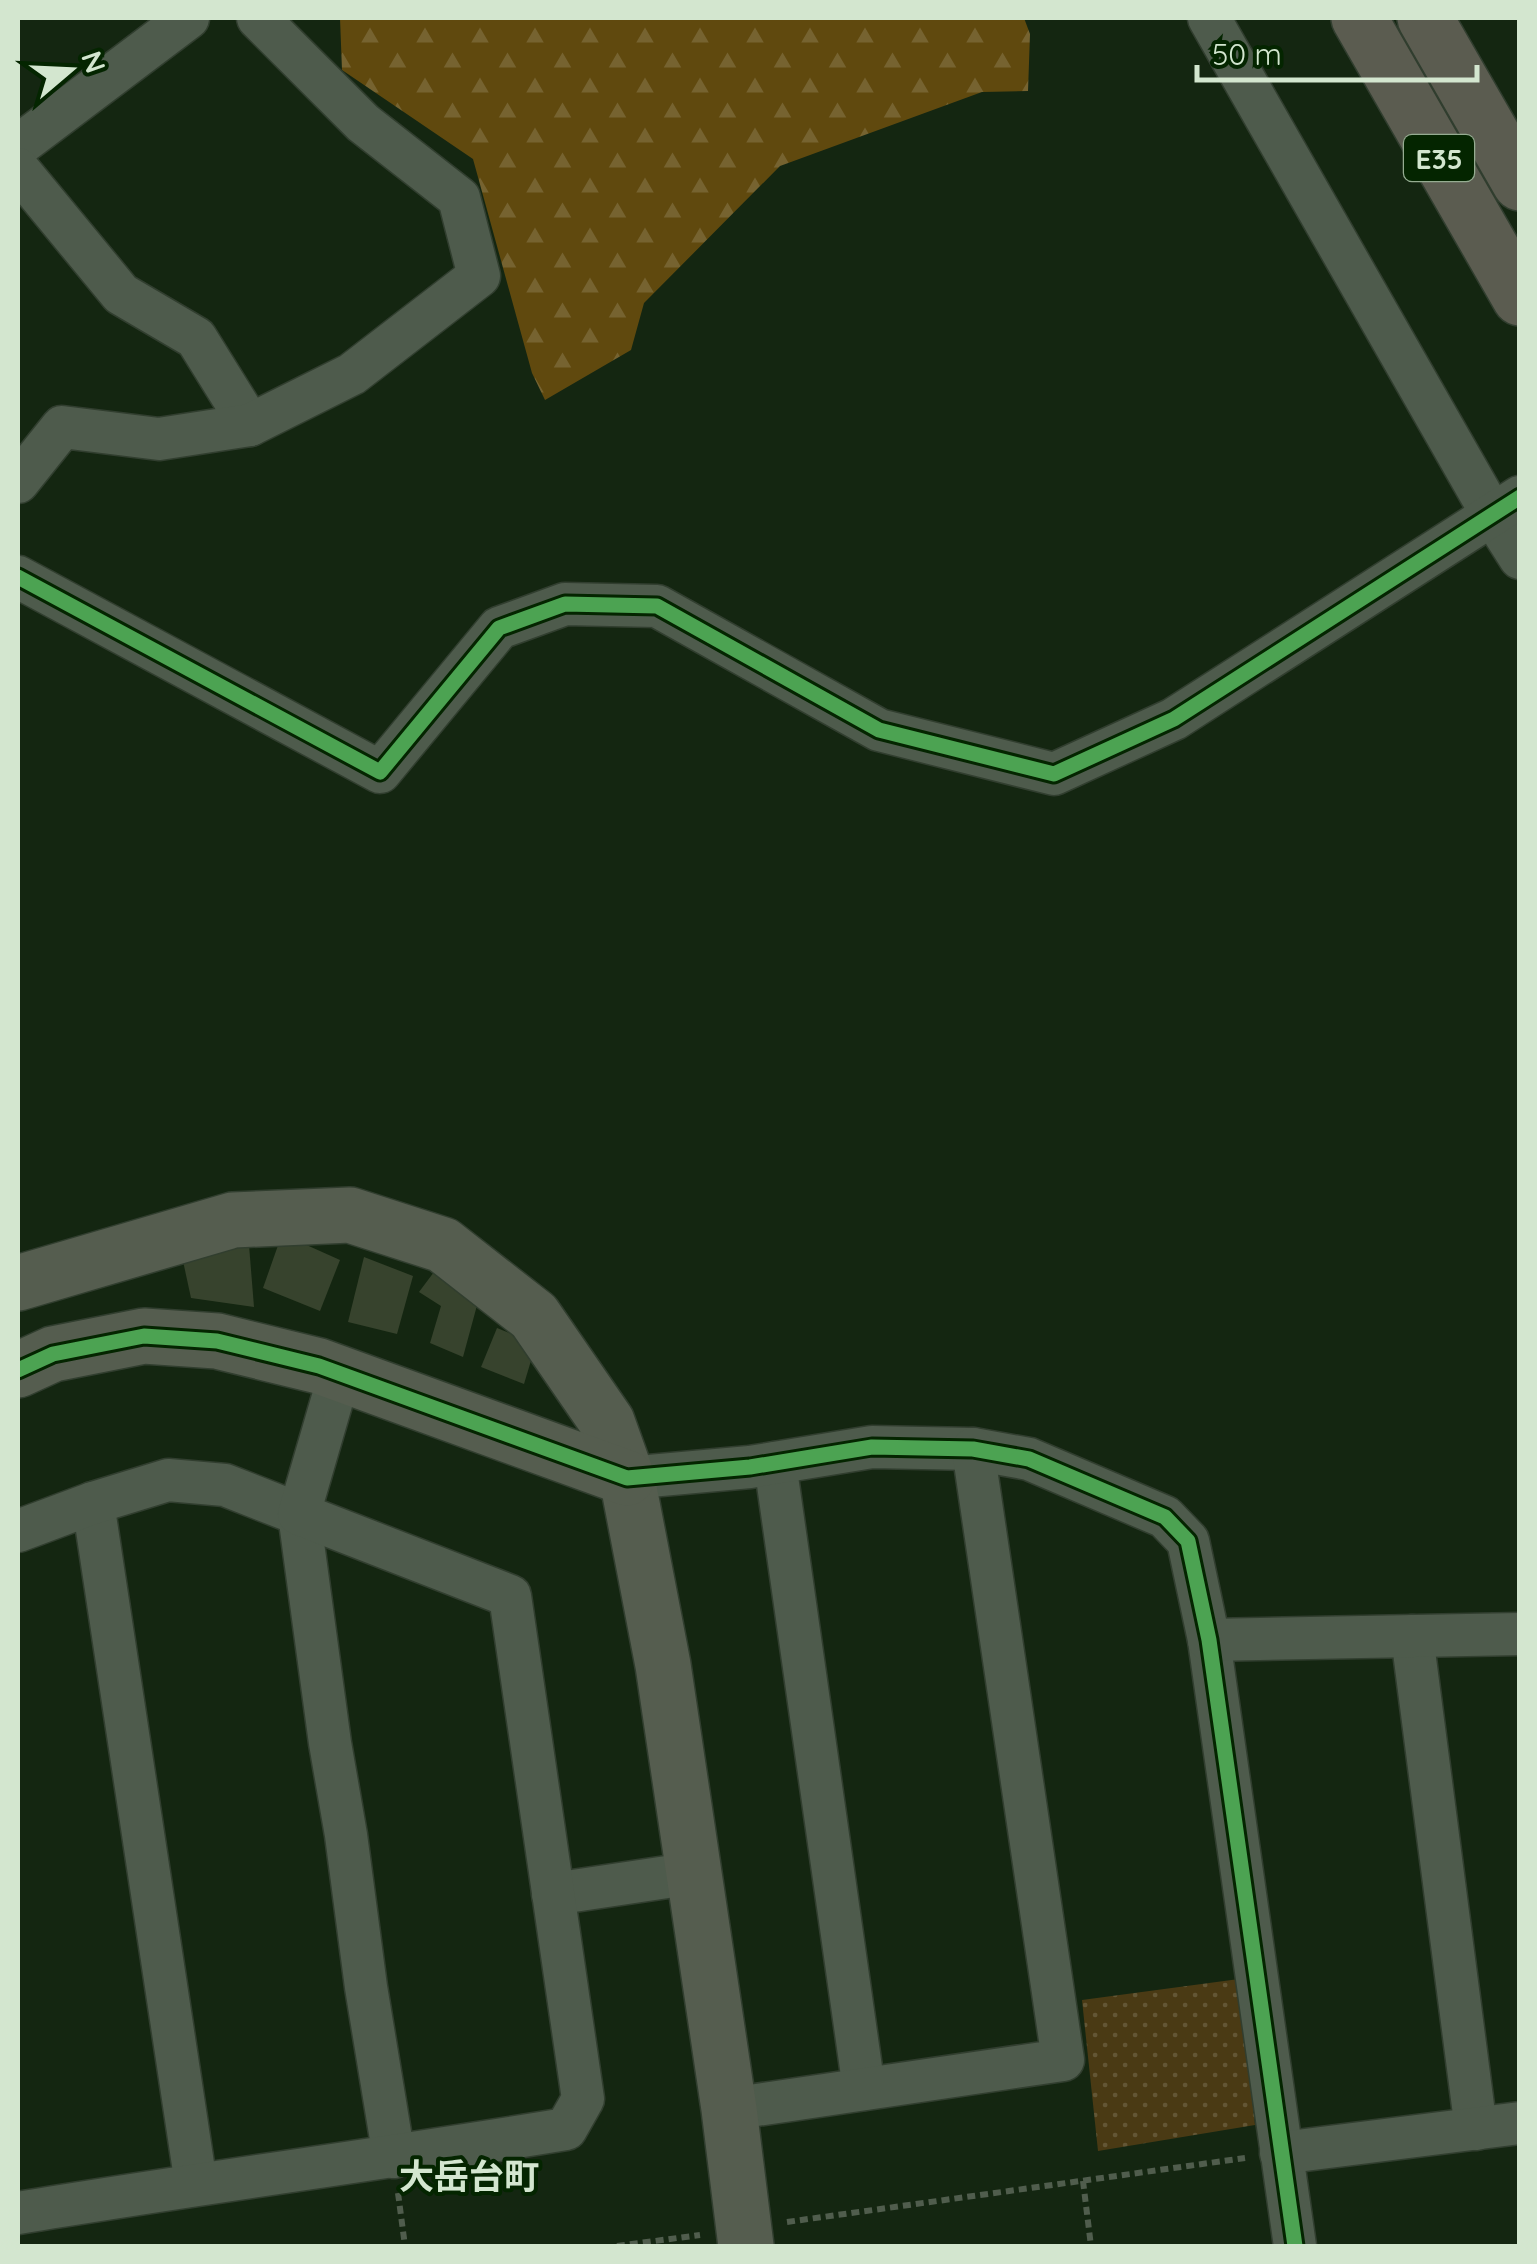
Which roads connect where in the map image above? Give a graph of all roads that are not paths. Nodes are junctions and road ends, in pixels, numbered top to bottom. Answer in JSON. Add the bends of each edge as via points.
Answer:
{"nodes":[{"id":1,"x":188,"y":18,"type":"edge"},
{"id":2,"x":258,"y":18,"type":"edge"},
{"id":3,"x":1209,"y":18,"type":"edge"},
{"id":4,"x":1359,"y":18,"type":"edge"},
{"id":5,"x":1425,"y":18,"type":"edge"},
{"id":6,"x":18,"y":146,"type":"edge"},
{"id":7,"x":18,"y":168,"type":"edge"},
{"id":8,"x":1520,"y":183,"type":"edge"},
{"id":9,"x":1520,"y":298,"type":"edge"},
{"id":10,"x":250,"y":424,"type":"junction"},
{"id":11,"x":18,"y":482,"type":"edge"},
{"id":12,"x":1506,"y":506,"type":"edge"},
{"id":13,"x":1520,"y":558,"type":"edge"},
{"id":14,"x":18,"y":577,"type":"edge"},
{"id":15,"x":18,"y":1284,"type":"edge"},
{"id":16,"x":18,"y":1370,"type":"edge"},
{"id":17,"x":340,"y":1374,"type":"junction"},
{"id":18,"x":973,"y":1449,"type":"junction"},
{"id":19,"x":775,"y":1463,"type":"junction"},
{"id":20,"x":627,"y":1478,"type":"junction"},
{"id":21,"x":93,"y":1502,"type":"junction"},
{"id":22,"x":299,"y":1514,"type":"junction"},
{"id":23,"x":18,"y":1531,"type":"edge"},
{"id":24,"x":1520,"y":1634,"type":"edge"},
{"id":25,"x":1412,"y":1636,"type":"junction"},
{"id":26,"x":1209,"y":1640,"type":"junction"},
{"id":27,"x":694,"y":1873,"type":"junction"},
{"id":28,"x":553,"y":1894,"type":"junction"},
{"id":29,"x":864,"y":2089,"type":"junction"},
{"id":30,"x":729,"y":2108,"type":"junction"},
{"id":31,"x":1520,"y":2123,"type":"edge"},
{"id":32,"x":1476,"y":2129,"type":"junction"},
{"id":33,"x":1280,"y":2153,"type":"junction"},
{"id":34,"x":394,"y":2157,"type":"junction"},
{"id":35,"x":196,"y":2184,"type":"junction"},
{"id":36,"x":18,"y":2213,"type":"edge"},
{"id":37,"x":745,"y":2238,"type":"edge"},
{"id":38,"x":1295,"y":2246,"type":"edge"}],
"edges":[{"from":1,"to":6,"type":"street"},
{"from":2,"to":10,"type":"street","via":[[363,123],[458,198],[480,276],[352,374]]},
{"from":3,"to":12,"type":"street"},
{"from":4,"to":9,"type":"highway","number":"E35"},
{"from":5,"to":8,"type":"highway","number":"E35"},
{"from":7,"to":10,"type":"street","via":[[121,294],[196,338]]},
{"from":10,"to":11,"type":"street","via":[[159,440],[62,427]]},
{"from":12,"to":13,"type":"street"},
{"from":12,"to":14,"type":"street","via":[[1174,719],[1054,774],[880,730],[657,606],[565,604],[499,628],[380,772]]},
{"from":15,"to":20,"type":"street","via":[[234,1220],[350,1215],[443,1245],[534,1316],[607,1422]]},
{"from":16,"to":17,"type":"street","via":[[54,1354],[144,1336],[218,1341]]},
{"from":17,"to":20,"type":"street"},
{"from":17,"to":22,"type":"street"},
{"from":18,"to":19,"type":"street","via":[[872,1448]]},
{"from":18,"to":26,"type":"street","via":[[1029,1458],[1165,1518],[1188,1541]]},
{"from":18,"to":29,"type":"street","via":[[1063,2060]]},
{"from":19,"to":20,"type":"street"},
{"from":19,"to":29,"type":"street"},
{"from":20,"to":27,"type":"street"},
{"from":21,"to":22,"type":"street","via":[[168,1480],[225,1485]]},
{"from":21,"to":23,"type":"street"},
{"from":21,"to":35,"type":"street"},
{"from":22,"to":28,"type":"street","via":[[510,1596]]},
{"from":22,"to":34,"type":"street"},
{"from":24,"to":25,"type":"street"},
{"from":25,"to":26,"type":"street"},
{"from":25,"to":32,"type":"street"},
{"from":26,"to":33,"type":"street"},
{"from":27,"to":28,"type":"street"},
{"from":27,"to":30,"type":"street"},
{"from":28,"to":34,"type":"street","via":[[583,2099],[566,2129]]},
{"from":29,"to":30,"type":"street"},
{"from":30,"to":37,"type":"street"},
{"from":31,"to":32,"type":"street"},
{"from":32,"to":33,"type":"street"},
{"from":33,"to":38,"type":"street"},
{"from":34,"to":35,"type":"street"},
{"from":35,"to":36,"type":"street"}]}
